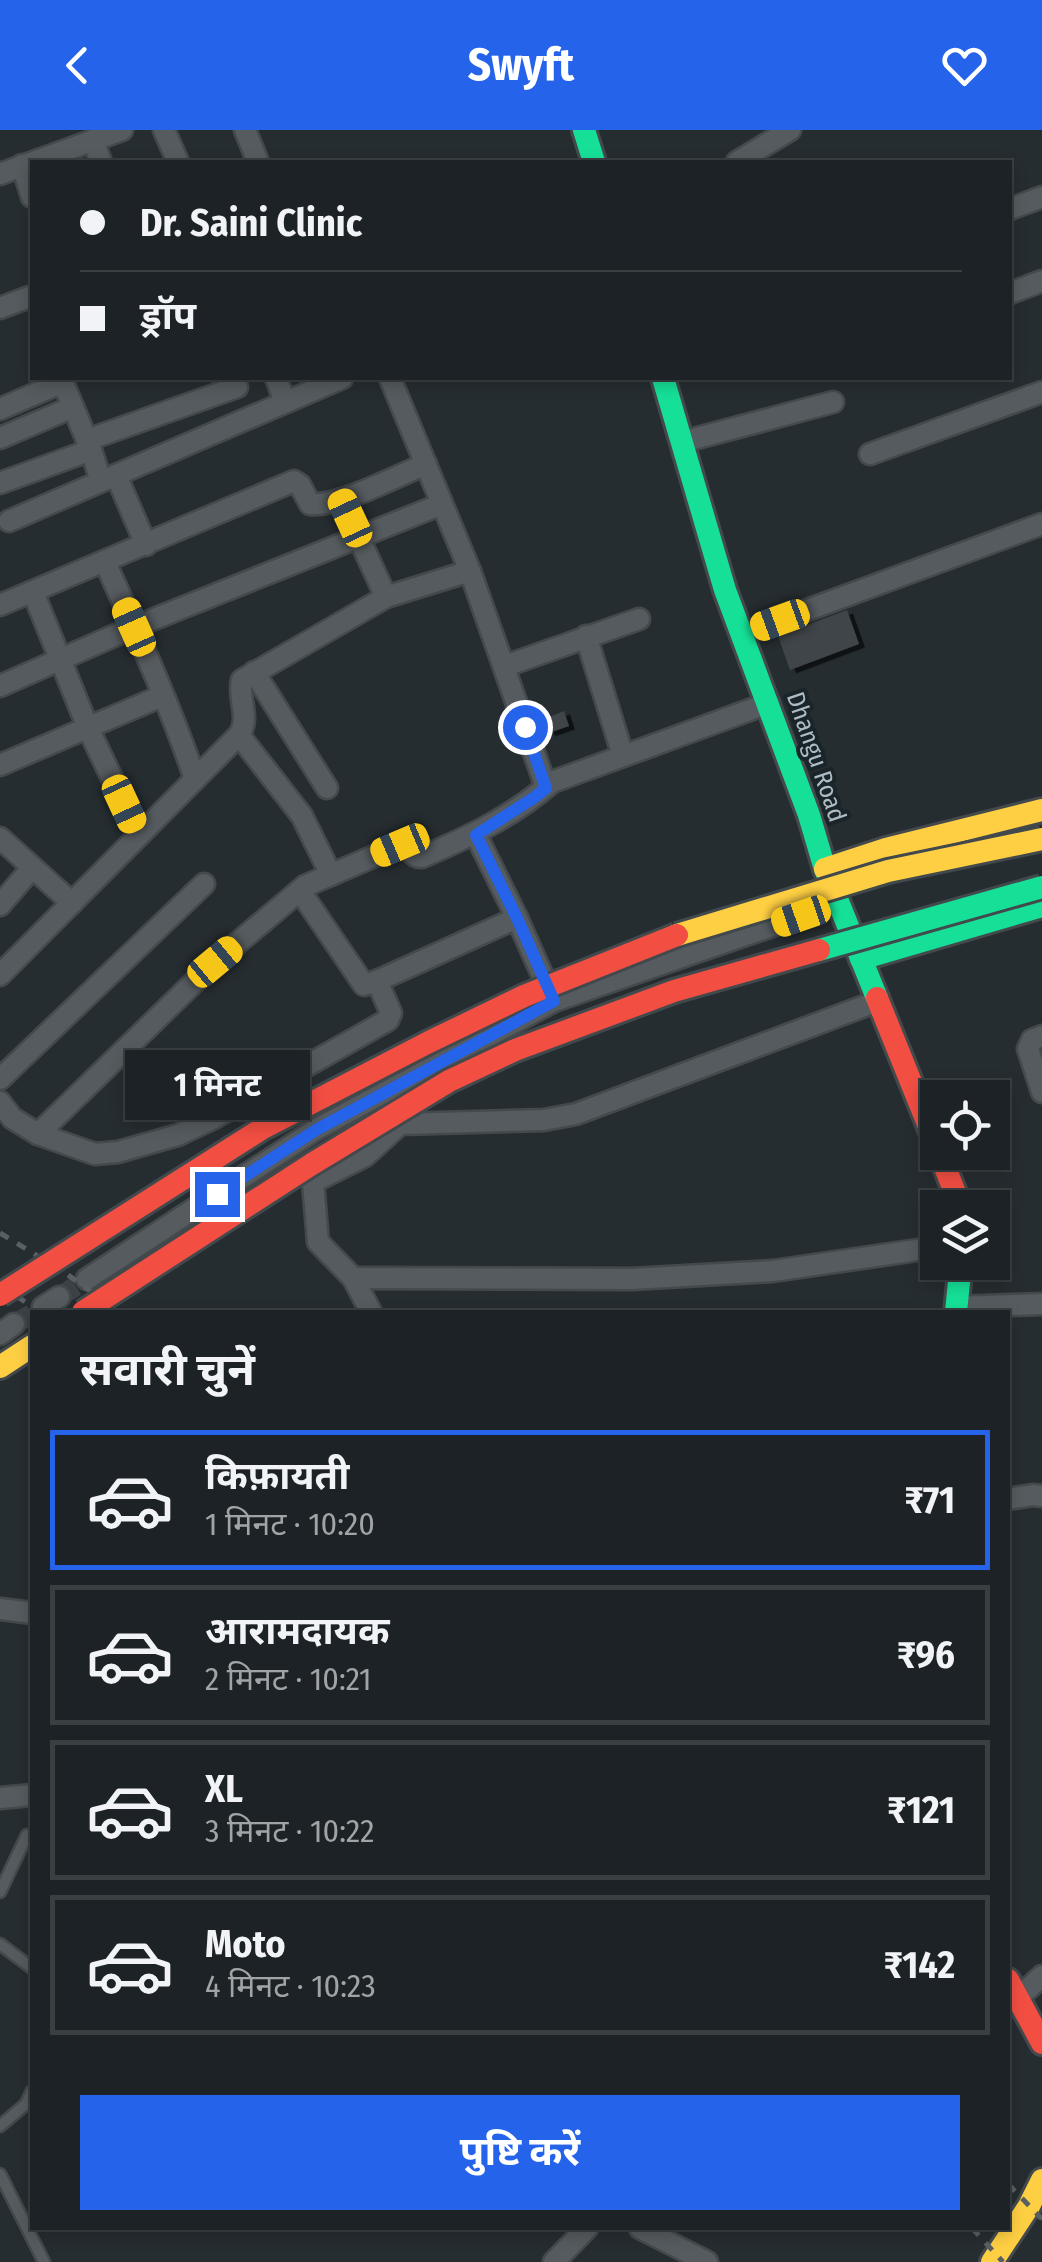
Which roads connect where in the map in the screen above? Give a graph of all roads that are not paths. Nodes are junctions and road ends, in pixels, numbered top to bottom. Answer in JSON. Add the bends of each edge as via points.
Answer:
{"nodes":[{"id":1,"x":122,"y":130,"type":"edge"},
{"id":2,"x":164,"y":130,"type":"edge"},
{"id":3,"x":246,"y":130,"type":"edge"},
{"id":4,"x":584,"y":130,"type":"edge"},
{"id":5,"x":790,"y":130,"type":"edge"},
{"id":6,"x":93,"y":140,"type":"junction"},
{"id":7,"x":36,"y":160,"type":"edge"},
{"id":8,"x":100,"y":160,"type":"edge"},
{"id":9,"x":177,"y":160,"type":"edge"},
{"id":10,"x":257,"y":160,"type":"edge"},
{"id":11,"x":593,"y":160,"type":"edge"},
{"id":12,"x":740,"y":160,"type":"edge"},
{"id":13,"x":30,"y":162,"type":"edge"},
{"id":14,"x":22,"y":165,"type":"junction"},
{"id":15,"x":0,"y":174,"type":"edge"},
{"id":16,"x":30,"y":191,"type":"edge"},
{"id":17,"x":1042,"y":197,"type":"edge"},
{"id":18,"x":1012,"y":207,"type":"edge"},
{"id":19,"x":1042,"y":281,"type":"edge"},
{"id":20,"x":1012,"y":292,"type":"edge"},
{"id":21,"x":30,"y":302,"type":"edge"},
{"id":22,"x":0,"y":308,"type":"edge"},
{"id":23,"x":62,"y":380,"type":"edge"},
{"id":24,"x":277,"y":380,"type":"edge"},
{"id":25,"x":337,"y":380,"type":"edge"},
{"id":26,"x":391,"y":380,"type":"edge"},
{"id":27,"x":664,"y":380,"type":"edge"},
{"id":28,"x":237,"y":387,"type":"dead end"},
{"id":29,"x":1042,"y":392,"type":"edge"},
{"id":30,"x":284,"y":402,"type":"junction"},
{"id":31,"x":833,"y":402,"type":"dead end"},
{"id":32,"x":73,"y":407,"type":"junction"},
{"id":33,"x":0,"y":409,"type":"edge"},
{"id":34,"x":0,"y":438,"type":"edge"},
{"id":35,"x":682,"y":442,"type":"junction"},
{"id":36,"x":89,"y":445,"type":"junction"},
{"id":37,"x":870,"y":454,"type":"dead end"},
{"id":38,"x":426,"y":464,"type":"junction"},
{"id":39,"x":108,"y":478,"type":"junction"},
{"id":40,"x":0,"y":483,"type":"edge"},
{"id":41,"x":341,"y":500,"type":"junction"},
{"id":42,"x":442,"y":504,"type":"junction"},
{"id":43,"x":9,"y":520,"type":"dead end"},
{"id":44,"x":1042,"y":524,"type":"edge"},
{"id":45,"x":359,"y":537,"type":"junction"},
{"id":46,"x":146,"y":544,"type":"junction"},
{"id":47,"x":105,"y":562,"type":"junction"},
{"id":48,"x":470,"y":570,"type":"junction"},
{"id":49,"x":32,"y":592,"type":"junction"},
{"id":50,"x":386,"y":597,"type":"junction"},
{"id":51,"x":0,"y":605,"type":"edge"},
{"id":52,"x":639,"y":619,"type":"dead end"},
{"id":53,"x":134,"y":627,"type":"junction"},
{"id":54,"x":742,"y":634,"type":"junction"},
{"id":55,"x":586,"y":636,"type":"junction"},
{"id":56,"x":61,"y":660,"type":"junction"},
{"id":57,"x":505,"y":666,"type":"junction"},
{"id":58,"x":254,"y":672,"type":"junction"},
{"id":59,"x":0,"y":686,"type":"edge"},
{"id":60,"x":162,"y":696,"type":"junction"},
{"id":61,"x":769,"y":703,"type":"junction"},
{"id":62,"x":88,"y":728,"type":"junction"},
{"id":63,"x":238,"y":735,"type":"junction"},
{"id":64,"x":622,"y":756,"type":"junction"},
{"id":65,"x":0,"y":764,"type":"edge"},
{"id":66,"x":195,"y":779,"type":"junction"},
{"id":67,"x":327,"y":788,"type":"dead end"},
{"id":68,"x":546,"y":788,"type":"junction"},
{"id":69,"x":1042,"y":810,"type":"edge"},
{"id":70,"x":476,"y":835,"type":"junction"},
{"id":71,"x":139,"y":836,"type":"junction"},
{"id":72,"x":0,"y":838,"type":"edge"},
{"id":73,"x":1042,"y":839,"type":"edge"},
{"id":74,"x":32,"y":868,"type":"junction"},
{"id":75,"x":825,"y":869,"type":"junction"},
{"id":76,"x":331,"y":875,"type":"junction"},
{"id":77,"x":204,"y":884,"type":"dead end"},
{"id":78,"x":1042,"y":886,"type":"edge"},
{"id":79,"x":300,"y":891,"type":"junction"},
{"id":80,"x":72,"y":902,"type":"junction"},
{"id":81,"x":839,"y":903,"type":"junction"},
{"id":82,"x":0,"y":905,"type":"edge"},
{"id":83,"x":1042,"y":906,"type":"edge"},
{"id":84,"x":517,"y":918,"type":"junction"},
{"id":85,"x":861,"y":959,"type":"junction"},
{"id":86,"x":0,"y":975,"type":"edge"},
{"id":87,"x":377,"y":982,"type":"junction"},
{"id":88,"x":554,"y":1001,"type":"junction"},
{"id":89,"x":878,"y":1001,"type":"junction"},
{"id":90,"x":1042,"y":1036,"type":"edge"},
{"id":91,"x":0,"y":1079,"type":"edge"},
{"id":92,"x":1042,"y":1092,"type":"edge"},
{"id":93,"x":0,"y":1102,"type":"edge"},
{"id":94,"x":920,"y":1105,"type":"edge"},
{"id":95,"x":38,"y":1134,"type":"junction"},
{"id":96,"x":920,"y":1250,"type":"edge"},
{"id":97,"x":352,"y":1278,"type":"junction"},
{"id":98,"x":86,"y":1279,"type":"tunnel mouth"},
{"id":99,"x":960,"y":1280,"type":"edge"},
{"id":100,"x":0,"y":1295,"type":"edge"},
{"id":101,"x":1042,"y":1304,"type":"edge"},
{"id":102,"x":86,"y":1310,"type":"edge"},
{"id":103,"x":370,"y":1310,"type":"edge"},
{"id":104,"x":957,"y":1310,"type":"edge"},
{"id":105,"x":30,"y":1347,"type":"tunnel mouth"},
{"id":106,"x":0,"y":1367,"type":"edge"},
{"id":107,"x":1042,"y":1496,"type":"edge"},
{"id":108,"x":1010,"y":1498,"type":"edge"},
{"id":109,"x":0,"y":1609,"type":"edge"},
{"id":110,"x":30,"y":1613,"type":"edge"},
{"id":111,"x":30,"y":1795,"type":"edge"},
{"id":112,"x":0,"y":1798,"type":"edge"},
{"id":113,"x":28,"y":1834,"type":"dead end"},
{"id":114,"x":0,"y":1892,"type":"edge"},
{"id":115,"x":0,"y":1944,"type":"edge"},
{"id":116,"x":30,"y":1966,"type":"edge"},
{"id":117,"x":1042,"y":1976,"type":"edge"},
{"id":118,"x":1013,"y":1989,"type":"edge"},
{"id":119,"x":1042,"y":2042,"type":"edge"},
{"id":120,"x":30,"y":2095,"type":"edge"},
{"id":121,"x":0,"y":2126,"type":"edge"},
{"id":122,"x":0,"y":2174,"type":"edge"},
{"id":123,"x":1042,"y":2180,"type":"edge"},
{"id":124,"x":585,"y":2230,"type":"edge"},
{"id":125,"x":644,"y":2230,"type":"edge"},
{"id":126,"x":44,"y":2262,"type":"edge"},
{"id":127,"x":554,"y":2262,"type":"edge"},
{"id":128,"x":707,"y":2262,"type":"edge"},
{"id":129,"x":992,"y":2262,"type":"edge"}],
"edges":[{"from":1,"to":6,"type":"street"},
{"from":2,"to":9,"type":"street"},
{"from":3,"to":10,"type":"street"},
{"from":4,"to":11,"type":"main road"},
{"from":5,"to":12,"type":"street"},
{"from":6,"to":7,"type":"street"},
{"from":6,"to":8,"type":"street"},
{"from":13,"to":14,"type":"street"},
{"from":14,"to":15,"type":"street"},
{"from":14,"to":16,"type":"street"},
{"from":17,"to":18,"type":"street"},
{"from":19,"to":20,"type":"street"},
{"from":21,"to":22,"type":"street"},
{"from":23,"to":32,"type":"street"},
{"from":23,"to":33,"type":"street"},
{"from":24,"to":30,"type":"street"},
{"from":25,"to":30,"type":"street"},
{"from":26,"to":38,"type":"street"},
{"from":27,"to":35,"type":"main road","name":"Dhangu Road"},
{"from":28,"to":36,"type":"street"},
{"from":29,"to":37,"type":"street"},
{"from":30,"to":39,"type":"street"},
{"from":31,"to":35,"type":"street"},
{"from":32,"to":34,"type":"street"},
{"from":32,"to":36,"type":"street"},
{"from":35,"to":54,"type":"main road","name":"Dhangu Road"},
{"from":36,"to":39,"type":"street"},
{"from":36,"to":40,"type":"street"},
{"from":38,"to":41,"type":"street"},
{"from":38,"to":42,"type":"street"},
{"from":39,"to":43,"type":"street"},
{"from":39,"to":46,"type":"street"},
{"from":41,"to":45,"type":"street"},
{"from":41,"to":46,"type":"street","via":[[313,505],[294,481]]},
{"from":42,"to":45,"type":"street"},
{"from":42,"to":48,"type":"street"},
{"from":44,"to":54,"type":"street"},
{"from":45,"to":50,"type":"street"},
{"from":45,"to":53,"type":"street"},
{"from":46,"to":47,"type":"street"},
{"from":47,"to":49,"type":"street"},
{"from":47,"to":53,"type":"street"},
{"from":48,"to":50,"type":"street"},
{"from":48,"to":57,"type":"street"},
{"from":49,"to":51,"type":"street"},
{"from":49,"to":56,"type":"street"},
{"from":50,"to":58,"type":"street"},
{"from":52,"to":55,"type":"street"},
{"from":53,"to":56,"type":"street"},
{"from":53,"to":60,"type":"street"},
{"from":54,"to":61,"type":"main road","name":"Dhangu Road"},
{"from":55,"to":57,"type":"street"},
{"from":55,"to":64,"type":"street"},
{"from":56,"to":59,"type":"street"},
{"from":56,"to":62,"type":"street"},
{"from":57,"to":68,"type":"street"},
{"from":58,"to":63,"type":"street","via":[[240,684],[245,720]]},
{"from":58,"to":67,"type":"street"},
{"from":60,"to":62,"type":"street"},
{"from":60,"to":66,"type":"street"},
{"from":61,"to":64,"type":"street"},
{"from":61,"to":75,"type":"main road","name":"Dhangu Road"},
{"from":62,"to":65,"type":"street"},
{"from":62,"to":71,"type":"street"},
{"from":63,"to":66,"type":"street"},
{"from":63,"to":76,"type":"street","via":[[302,816]]},
{"from":64,"to":68,"type":"street"},
{"from":66,"to":71,"type":"street"},
{"from":68,"to":70,"type":"street"},
{"from":69,"to":75,"type":"main road"},
{"from":70,"to":76,"type":"street","via":[[419,858],[400,845]]},
{"from":70,"to":84,"type":"street"},
{"from":71,"to":80,"type":"street"},
{"from":72,"to":74,"type":"street"},
{"from":73,"to":100,"type":"main road","bridge":true,"via":[[888,871],[777,904],[676,935],[524,996],[263,1128]]},
{"from":74,"to":80,"type":"street"},
{"from":74,"to":82,"type":"street"},
{"from":75,"to":81,"type":"main road","name":"Dhangu Road"},
{"from":76,"to":79,"type":"street"},
{"from":77,"to":91,"type":"street"},
{"from":78,"to":102,"type":"main road","bridge":true,"via":[[674,991],[515,1050],[344,1144]]},
{"from":79,"to":87,"type":"street","via":[[359,980]]},
{"from":79,"to":95,"type":"street","via":[[215,962]]},
{"from":80,"to":86,"type":"street"},
{"from":81,"to":85,"type":"main road","name":"Dhangu Road"},
{"from":81,"to":88,"type":"street"},
{"from":83,"to":85,"type":"main road"},
{"from":84,"to":87,"type":"street"},
{"from":84,"to":88,"type":"street"},
{"from":85,"to":89,"type":"main road","name":"Dhangu Road"},
{"from":87,"to":95,"type":"street","via":[[390,1019],[192,1129],[103,1154]]},
{"from":88,"to":98,"type":"street","via":[[316,1130]]},
{"from":89,"to":94,"type":"main road","name":"Dhangu Road"},
{"from":89,"to":97,"type":"street","via":[[576,1114],[400,1124],[365,1156],[313,1182],[318,1242]]},
{"from":90,"to":92,"type":"street","via":[[1028,1049]]},
{"from":93,"to":95,"type":"street"},
{"from":96,"to":97,"type":"street","via":[[773,1270],[632,1279]]},
{"from":97,"to":103,"type":"street"},
{"from":99,"to":104,"type":"main road"},
{"from":101,"to":104,"type":"street"},
{"from":105,"to":106,"type":"main road"},
{"from":107,"to":108,"type":"street"},
{"from":109,"to":110,"type":"street"},
{"from":111,"to":112,"type":"street"},
{"from":113,"to":114,"type":"lane"},
{"from":115,"to":116,"type":"lane"},
{"from":117,"to":118,"type":"street"},
{"from":118,"to":119,"type":"main road"},
{"from":120,"to":121,"type":"lane"},
{"from":122,"to":126,"type":"lane"},
{"from":123,"to":129,"type":"main road"},
{"from":124,"to":127,"type":"street"},
{"from":125,"to":128,"type":"street"}]}
